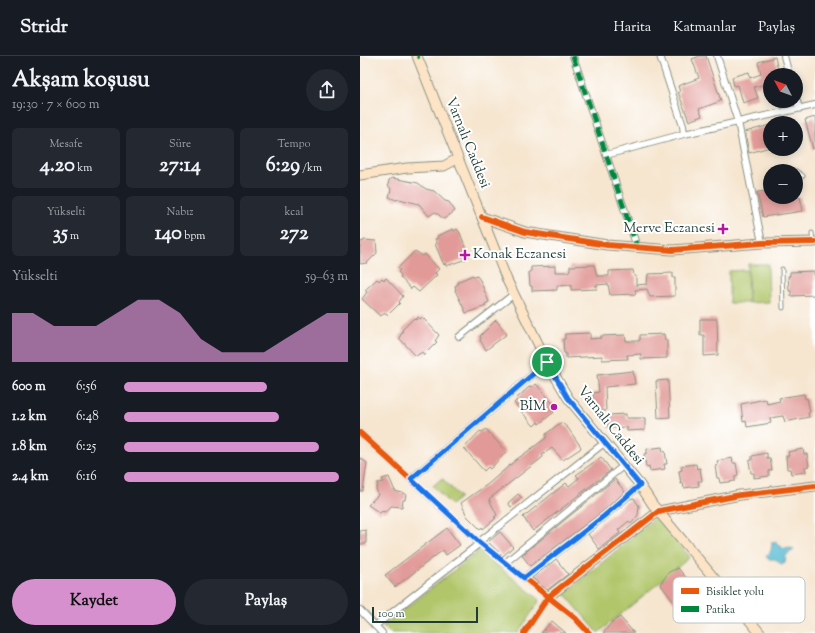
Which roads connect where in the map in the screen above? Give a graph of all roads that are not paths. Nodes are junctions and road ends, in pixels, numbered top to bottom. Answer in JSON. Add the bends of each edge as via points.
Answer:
{"nodes":[{"id":1,"x":418,"y":56,"type":"edge"},
{"id":2,"x":572,"y":56,"type":"edge"},
{"id":3,"x":660,"y":56,"type":"edge"},
{"id":4,"x":717,"y":56,"type":"edge"},
{"id":5,"x":784,"y":56,"type":"edge"},
{"id":6,"x":788,"y":68,"type":"edge"},
{"id":7,"x":815,"y":105,"type":"edge"},
{"id":8,"x":803,"y":107,"type":"edge"},
{"id":9,"x":799,"y":108,"type":"edge"},
{"id":10,"x":738,"y":122,"type":"junction"},
{"id":11,"x":684,"y":134,"type":"junction"},
{"id":12,"x":606,"y":155,"type":"junction"},
{"id":13,"x":457,"y":160,"type":"junction"},
{"id":14,"x":360,"y":175,"type":"edge"},
{"id":15,"x":482,"y":217,"type":"junction"},
{"id":16,"x":814,"y":239,"type":"edge"},
{"id":17,"x":762,"y":243,"type":"junction"},
{"id":18,"x":637,"y":247,"type":"junction"},
{"id":19,"x":782,"y":269,"type":"dead end"},
{"id":20,"x":514,"y":294,"type":"junction"},
{"id":21,"x":783,"y":308,"type":"dead end"},
{"id":22,"x":459,"y":337,"type":"dead end"},
{"id":23,"x":547,"y":362,"type":"junction"},
{"id":24,"x":360,"y":433,"type":"edge"},
{"id":25,"x":604,"y":443,"type":"junction"},
{"id":26,"x":623,"y":466,"type":"junction"},
{"id":27,"x":411,"y":479,"type":"junction"},
{"id":28,"x":640,"y":485,"type":"junction"},
{"id":29,"x":815,"y":486,"type":"edge"},
{"id":30,"x":659,"y":512,"type":"junction"},
{"id":31,"x":480,"y":542,"type":"junction"},
{"id":32,"x":505,"y":563,"type":"junction"},
{"id":33,"x":713,"y":577,"type":"edge"},
{"id":34,"x":524,"y":578,"type":"junction"},
{"id":35,"x":548,"y":596,"type":"junction"},
{"id":36,"x":360,"y":610,"type":"edge"},
{"id":37,"x":752,"y":623,"type":"edge"},
{"id":38,"x":375,"y":626,"type":"junction"},
{"id":39,"x":382,"y":633,"type":"edge"},
{"id":40,"x":524,"y":633,"type":"edge"},
{"id":41,"x":589,"y":633,"type":"edge"},
{"id":42,"x":760,"y":633,"type":"edge"}],
"edges":[{"from":1,"to":13,"type":"main road","name":"Varnalı Caddesi"},
{"from":2,"to":12,"type":"street"},
{"from":3,"to":11,"type":"street","via":[[684,126]]},
{"from":4,"to":10,"type":"street"},
{"from":5,"to":6,"type":"street"},
{"from":7,"to":8,"type":"street"},
{"from":9,"to":10,"type":"street"},
{"from":10,"to":11,"type":"street"},
{"from":10,"to":17,"type":"street"},
{"from":11,"to":12,"type":"street"},
{"from":12,"to":18,"type":"street"},
{"from":13,"to":14,"type":"main road","via":[[444,166]]},
{"from":13,"to":15,"type":"main road","name":"Varnalı Caddesi"},
{"from":15,"to":18,"type":"main road","via":[[525,232]]},
{"from":15,"to":20,"type":"main road","name":"Varnalı Caddesi"},
{"from":16,"to":17,"type":"main road"},
{"from":17,"to":18,"type":"main road","via":[[672,250]]},
{"from":19,"to":21,"type":"lane"},
{"from":20,"to":22,"type":"street"},
{"from":20,"to":23,"type":"main road","name":"Varnalı Caddesi"},
{"from":23,"to":25,"type":"main road","name":"Varnalı Caddesi","via":[[568,398]]},
{"from":23,"to":27,"type":"street"},
{"from":24,"to":27,"type":"street"},
{"from":25,"to":26,"type":"main road","name":"Varnalı Caddesi"},
{"from":25,"to":31,"type":"street"},
{"from":26,"to":28,"type":"main road","name":"Varnalı Caddesi"},
{"from":26,"to":32,"type":"street"},
{"from":27,"to":31,"type":"street"},
{"from":28,"to":30,"type":"main road","name":"Varnalı Caddesi"},
{"from":28,"to":34,"type":"street"},
{"from":29,"to":30,"type":"main road","via":[[740,496]]},
{"from":30,"to":33,"type":"main road","name":"Varnalı Caddesi"},
{"from":30,"to":35,"type":"main road"},
{"from":31,"to":32,"type":"street"},
{"from":31,"to":38,"type":"street"},
{"from":32,"to":34,"type":"street"},
{"from":34,"to":35,"type":"street"},
{"from":35,"to":40,"type":"street"},
{"from":35,"to":41,"type":"street"},
{"from":36,"to":38,"type":"street"},
{"from":37,"to":42,"type":"main road","name":"Varnalı Caddesi"},
{"from":38,"to":39,"type":"street"}]}
